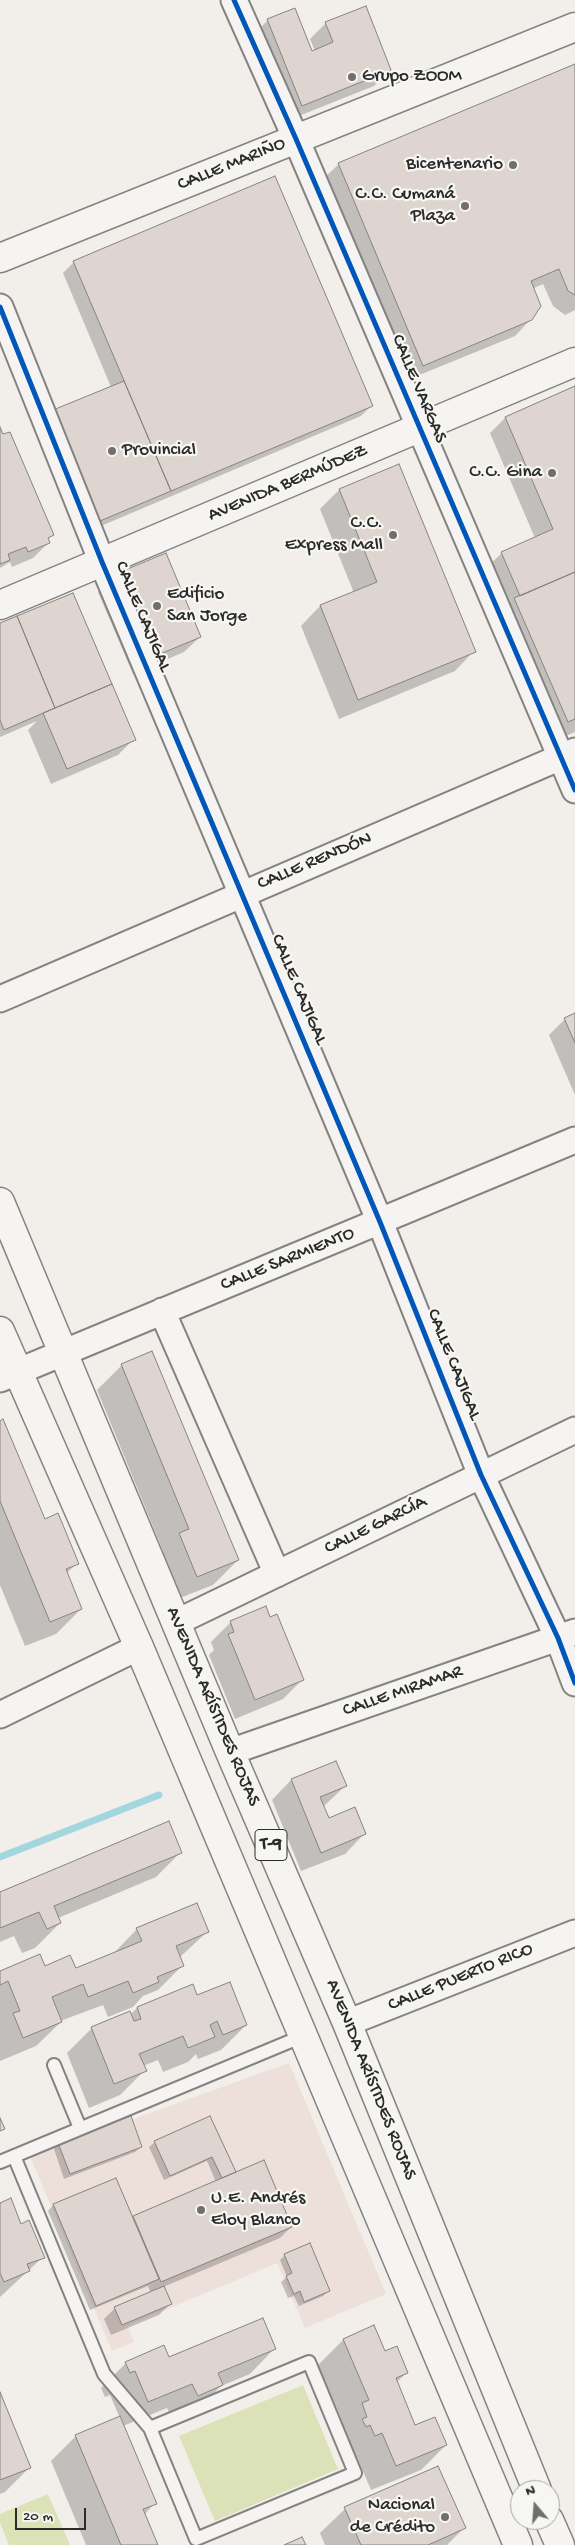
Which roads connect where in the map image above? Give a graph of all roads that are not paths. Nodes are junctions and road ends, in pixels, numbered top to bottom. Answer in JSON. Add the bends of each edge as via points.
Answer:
{"nodes":[{"id":1,"x":234,"y":0,"type":"edge"},
{"id":2,"x":575,"y":27,"type":"edge"},
{"id":3,"x":296,"y":139,"type":"junction"},
{"id":4,"x":0,"y":258,"type":"edge"},
{"id":5,"x":0,"y":307,"type":"edge"},
{"id":6,"x":575,"y":362,"type":"edge"},
{"id":7,"x":418,"y":428,"type":"junction"},
{"id":8,"x":102,"y":562,"type":"junction"},
{"id":9,"x":0,"y":605,"type":"edge"},
{"id":10,"x":568,"y":754,"type":"edge"},
{"id":11,"x":575,"y":790,"type":"edge"},
{"id":12,"x":241,"y":894,"type":"junction"},
{"id":13,"x":0,"y":999,"type":"edge"},
{"id":14,"x":575,"y":1140,"type":"edge"},
{"id":15,"x":0,"y":1202,"type":"edge"},
{"id":16,"x":380,"y":1222,"type":"junction"},
{"id":17,"x":162,"y":1311,"type":"junction"},
{"id":18,"x":0,"y":1332,"type":"edge"},
{"id":19,"x":64,"y":1352,"type":"junction"},
{"id":20,"x":8,"y":1375,"type":"edge"},
{"id":21,"x":575,"y":1430,"type":"edge"},
{"id":22,"x":481,"y":1474,"type":"junction"},
{"id":23,"x":277,"y":1574,"type":"junction"},
{"id":24,"x":177,"y":1622,"type":"junction"},
{"id":25,"x":567,"y":1635,"type":"edge"},
{"id":26,"x":139,"y":1647,"type":"junction"},
{"id":27,"x":575,"y":1683,"type":"edge"},
{"id":28,"x":0,"y":1715,"type":"edge"},
{"id":29,"x":230,"y":1752,"type":"junction"},
{"id":30,"x":575,"y":1933,"type":"edge"},
{"id":31,"x":347,"y":2023,"type":"junction"},
{"id":32,"x":303,"y":2036,"type":"junction"},
{"id":33,"x":54,"y":2065,"type":"dead end"},
{"id":34,"x":80,"y":2128,"type":"junction"},
{"id":35,"x":14,"y":2156,"type":"junction"},
{"id":36,"x":0,"y":2162,"type":"edge"},
{"id":37,"x":150,"y":2428,"type":"junction"},
{"id":38,"x":533,"y":2480,"type":"edge"},
{"id":39,"x":518,"y":2545,"type":"edge"}],
"edges":[{"from":1,"to":3,"type":"street","name":"CALLE VARGAS"},
{"from":2,"to":3,"type":"main road","name":"CALLE MARIÑO"},
{"from":3,"to":4,"type":"main road","name":"CALLE MARIÑO"},
{"from":3,"to":7,"type":"street","name":"CALLE VARGAS"},
{"from":5,"to":8,"type":"street","name":"CALLE CAJIGAL"},
{"from":6,"to":7,"type":"main road","name":"AVENIDA BERMÚDEZ"},
{"from":7,"to":8,"type":"main road","name":"AVENIDA BERMÚDEZ"},
{"from":7,"to":10,"type":"street","name":"CALLE VARGAS"},
{"from":8,"to":9,"type":"main road","name":"AVENIDA BERMÚDEZ"},
{"from":8,"to":12,"type":"street","name":"CALLE CAJIGAL"},
{"from":10,"to":11,"type":"street","name":"CALLE VARGAS"},
{"from":10,"to":12,"type":"street","name":"CALLE RENDÓN"},
{"from":12,"to":13,"type":"street","name":"CALLE RENDÓN"},
{"from":12,"to":16,"type":"street","name":"CALLE CAJIGAL"},
{"from":14,"to":16,"type":"street","name":"CALLE SARMIENTO"},
{"from":15,"to":19,"type":"main road","name":"AVENIDA ARÍSTIDES ROJAS","number":"T-9"},
{"from":16,"to":17,"type":"street","name":"CALLE SARMIENTO"},
{"from":16,"to":22,"type":"street","name":"CALLE CAJIGAL"},
{"from":17,"to":19,"type":"street","name":"CALLE SARMIENTO"},
{"from":17,"to":23,"type":"street"},
{"from":18,"to":20,"type":"main road","number":"T-9"},
{"from":19,"to":20,"type":"street","name":"CALLE SARMIENTO"},
{"from":19,"to":24,"type":"main road","name":"AVENIDA ARÍSTIDES ROJAS","number":"T-9"},
{"from":20,"to":26,"type":"main road","number":"T-9"},
{"from":21,"to":22,"type":"street","name":"CALLE GARCÍA"},
{"from":22,"to":23,"type":"street","name":"CALLE GARCÍA"},
{"from":22,"to":25,"type":"street","name":"CALLE CAJIGAL"},
{"from":23,"to":24,"type":"street","name":"CALLE GARCÍA"},
{"from":24,"to":29,"type":"main road","name":"AVENIDA ARÍSTIDES ROJAS","number":"T-9"},
{"from":25,"to":27,"type":"street","name":"CALLE CAJIGAL"},
{"from":25,"to":29,"type":"street","name":"CALLE MIRAMAR"},
{"from":26,"to":28,"type":"street"},
{"from":26,"to":32,"type":"main road","number":"T-9"},
{"from":29,"to":31,"type":"main road","name":"AVENIDA ARÍSTIDES ROJAS","number":"T-9"},
{"from":30,"to":31,"type":"street","name":"CALLE PUERTO RICO"},
{"from":31,"to":38,"type":"main road","name":"AVENIDA ARÍSTIDES ROJAS","number":"T-9"},
{"from":32,"to":34,"type":"lane"},
{"from":32,"to":39,"type":"main road","number":"T-9"},
{"from":33,"to":34,"type":"lane"},
{"from":34,"to":35,"type":"lane"},
{"from":35,"to":36,"type":"lane"},
{"from":35,"to":37,"type":"lane","via":[[104,2374]]},
{"from":37,"to":37,"type":"lane","via":[[196,2539],[355,2473],[309,2362]]}]}
